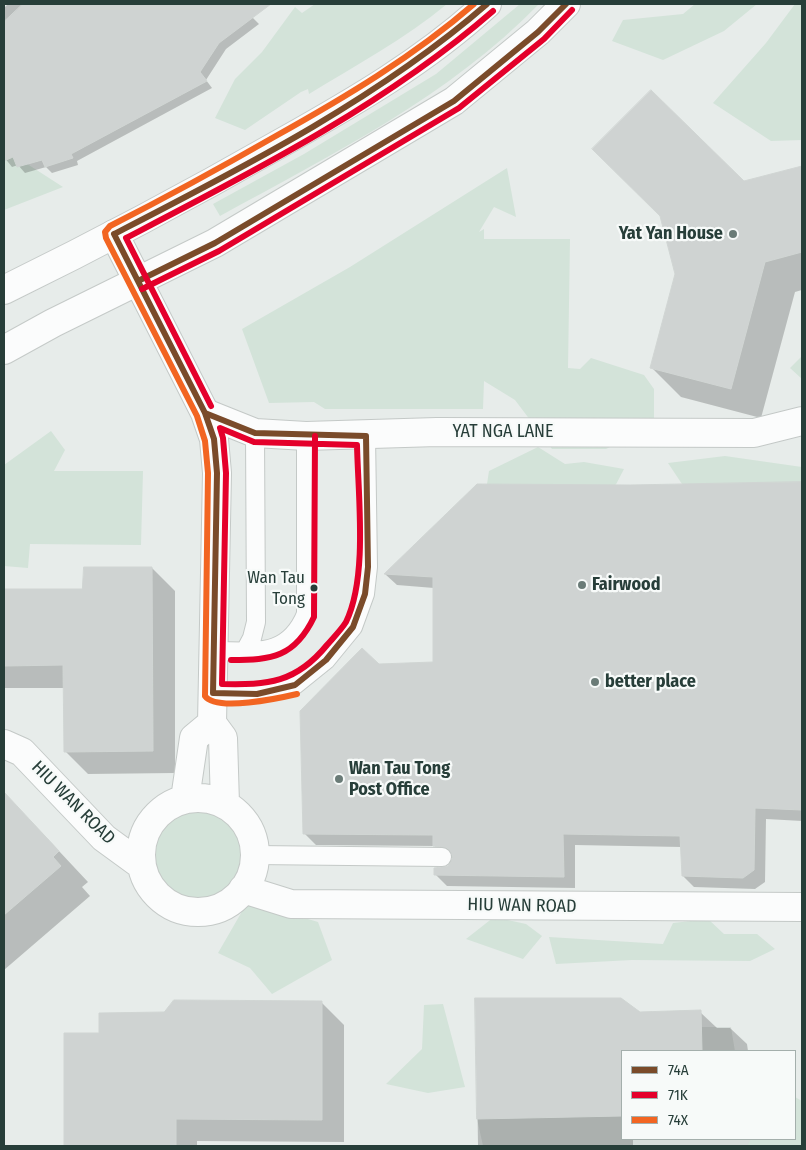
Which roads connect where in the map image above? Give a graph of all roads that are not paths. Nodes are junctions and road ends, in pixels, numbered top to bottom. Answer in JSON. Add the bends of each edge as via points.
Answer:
{"nodes":[{"id":1,"x":487,"y":4,"type":"edge"},
{"id":2,"x":566,"y":4,"type":"edge"},
{"id":3,"x":114,"y":234,"type":"junction"},
{"id":4,"x":138,"y":281,"type":"junction"},
{"id":5,"x":4,"y":290,"type":"edge"},
{"id":6,"x":4,"y":350,"type":"edge"},
{"id":7,"x":206,"y":413,"type":"junction"},
{"id":8,"x":802,"y":422,"type":"edge"},
{"id":9,"x":255,"y":432,"type":"junction"},
{"id":10,"x":306,"y":436,"type":"junction"},
{"id":11,"x":366,"y":436,"type":"junction"},
{"id":12,"x":214,"y":651,"type":"junction"},
{"id":13,"x":245,"y":651,"type":"junction"},
{"id":14,"x":213,"y":693,"type":"junction"},
{"id":15,"x":212,"y":723,"type":"junction"},
{"id":16,"x":4,"y":744,"type":"edge"},
{"id":17,"x":185,"y":799,"type":"junction"},
{"id":18,"x":225,"y":804,"type":"junction"},
{"id":19,"x":255,"y":855,"type":"junction"},
{"id":20,"x":442,"y":857,"type":"dead end"},
{"id":21,"x":141,"y":865,"type":"junction"},
{"id":22,"x":243,"y":888,"type":"junction"},
{"id":23,"x":802,"y":907,"type":"edge"}],
"edges":[{"from":1,"to":3,"type":"street","via":[[453,35],[389,80],[190,195]]},
{"from":2,"to":4,"type":"street","via":[[538,32],[454,101],[216,243]]},
{"from":3,"to":4,"type":"street"},
{"from":3,"to":5,"type":"street"},
{"from":4,"to":6,"type":"street"},
{"from":4,"to":7,"type":"street"},
{"from":7,"to":9,"type":"street","name":"YAT NGA LANE"},
{"from":7,"to":12,"type":"street","via":[[214,439],[217,473]]},
{"from":8,"to":11,"type":"street","name":"YAT NGA LANE","via":[[754,433],[446,432]]},
{"from":9,"to":10,"type":"street","name":"YAT NGA LANE"},
{"from":9,"to":13,"type":"lane","via":[[256,622]]},
{"from":10,"to":11,"type":"street","name":"YAT NGA LANE"},
{"from":10,"to":13,"type":"lane","via":[[306,614],[299,631],[282,645]]},
{"from":11,"to":14,"type":"lane","via":[[368,567],[365,594],[353,627],[326,660],[295,685],[257,694]]},
{"from":12,"to":13,"type":"lane"},
{"from":12,"to":14,"type":"street"},
{"from":14,"to":15,"type":"street"},
{"from":15,"to":17,"type":"street","via":[[194,738]]},
{"from":15,"to":18,"type":"street","via":[[223,738]]},
{"from":16,"to":21,"type":"street","name":"HIU WAN ROAD","via":[[22,752],[104,838]]},
{"from":17,"to":18,"type":"street","via":[[200,798]]},
{"from":17,"to":21,"type":"street","name":"HIU WAN ROAD","via":[[162,811],[145,831]]},
{"from":18,"to":19,"type":"street","via":[[244,822],[252,838]]},
{"from":19,"to":20,"type":"lane"},
{"from":19,"to":22,"type":"street","name":"HIU WAN ROAD","via":[[252,873]]},
{"from":21,"to":22,"type":"street","name":"HIU WAN ROAD","via":[[147,882],[160,898],[175,907],[194,912],[213,910],[230,902]]},
{"from":22,"to":23,"type":"street","name":"HIU WAN ROAD","via":[[291,904]]}]}
